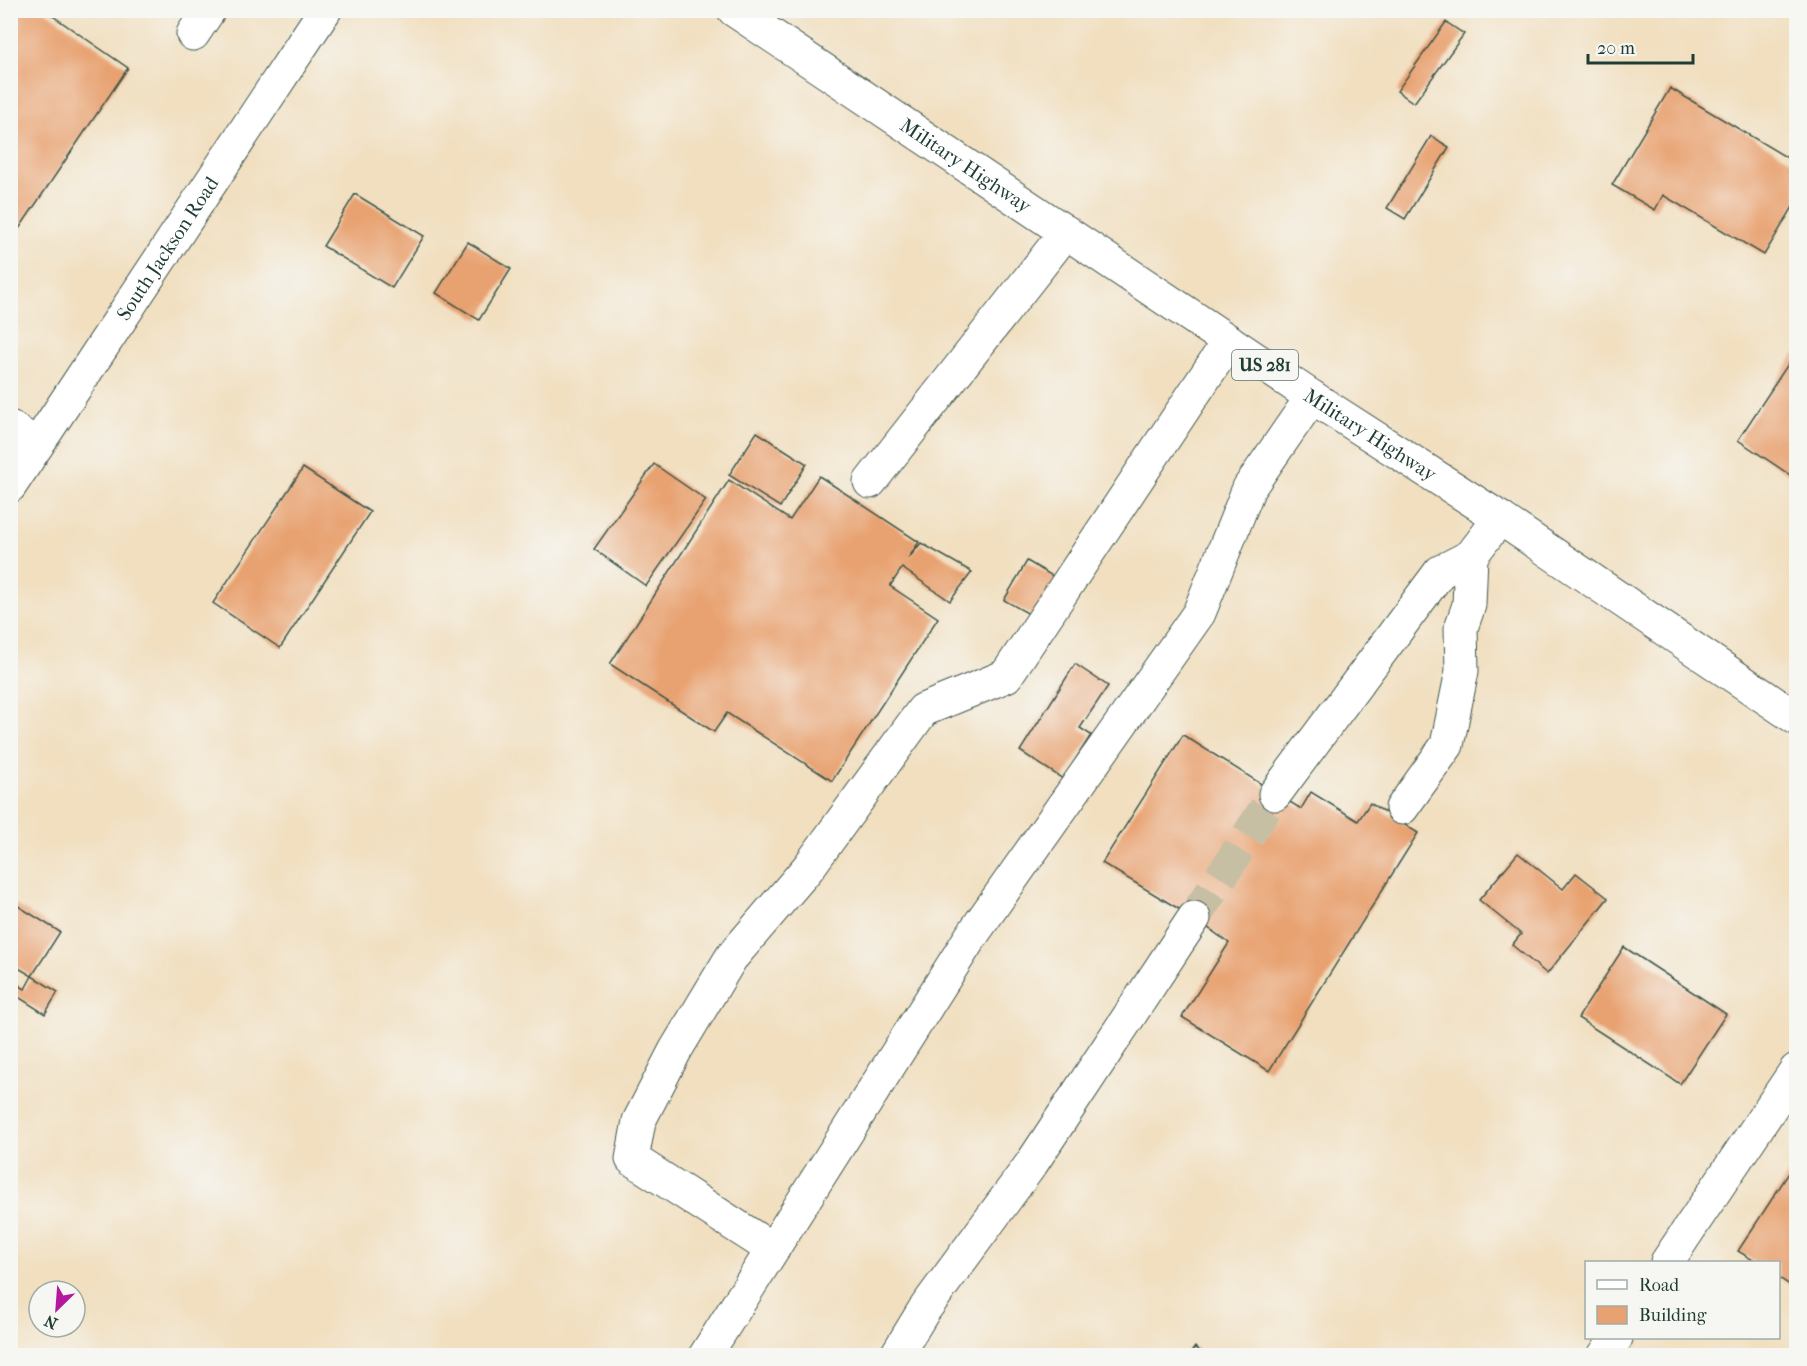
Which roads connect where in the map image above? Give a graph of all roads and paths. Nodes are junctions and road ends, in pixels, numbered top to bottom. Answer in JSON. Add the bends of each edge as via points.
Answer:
{"nodes":[{"id":1,"x":734,"y":10,"type":"edge"},
{"id":2,"x":325,"y":11,"type":"edge"},
{"id":3,"x":1066,"y":232,"type":"junction"},
{"id":4,"x":1229,"y":341,"type":"junction"},
{"id":5,"x":1312,"y":397,"type":"junction"},
{"id":6,"x":10,"y":427,"type":"edge"},
{"id":7,"x":37,"y":445,"type":"junction"},
{"id":8,"x":870,"y":482,"type":"dead end"},
{"id":9,"x":10,"y":486,"type":"edge"},
{"id":10,"x":1500,"y":518,"type":"junction"},
{"id":11,"x":1470,"y":556,"type":"junction"},
{"id":12,"x":1797,"y":718,"type":"edge"},
{"id":13,"x":1275,"y":794,"type":"tunnel mouth"},
{"id":14,"x":1402,"y":808,"type":"dead end"},
{"id":15,"x":1194,"y":918,"type":"tunnel mouth"},
{"id":16,"x":1797,"y":1070,"type":"edge"},
{"id":17,"x":771,"y":1249,"type":"junction"},
{"id":18,"x":1667,"y":1261,"type":"edge"},
{"id":19,"x":1615,"y":1339,"type":"edge"},
{"id":20,"x":705,"y":1356,"type":"edge"},
{"id":21,"x":896,"y":1356,"type":"edge"},
{"id":22,"x":1604,"y":1356,"type":"edge"}],
"edges":[{"from":1,"to":3,"type":"main road","name":"Military Highway","number":"US 281"},
{"from":2,"to":7,"type":"main road","name":"South Jackson Road"},
{"from":3,"to":4,"type":"main road","name":"Military Highway","number":"US 281"},
{"from":3,"to":8,"type":"main road"},
{"from":4,"to":5,"type":"main road","name":"Military Highway","number":"US 281"},
{"from":4,"to":17,"type":"main road","via":[[1006,676],[923,710],[808,868],[731,958],[675,1051],[639,1121],[632,1159]]},
{"from":5,"to":10,"type":"main road","name":"Military Highway","number":"US 281"},
{"from":5,"to":17,"type":"main road","via":[[1249,488],[1199,613],[970,938]]},
{"from":6,"to":7,"type":"main road"},
{"from":7,"to":9,"type":"main road","name":"South Jackson Road"},
{"from":10,"to":11,"type":"main road"},
{"from":10,"to":12,"type":"main road","name":"Military Highway","number":"US 281"},
{"from":11,"to":13,"type":"main road","via":[[1440,572]]},
{"from":11,"to":14,"type":"main road","via":[[1469,605],[1461,628],[1462,671],[1447,745]]},
{"from":15,"to":21,"type":"main road","via":[[1032,1163],[924,1310]]},
{"from":16,"to":18,"type":"main road"},
{"from":17,"to":20,"type":"main road"},
{"from":19,"to":22,"type":"main road"}]}
